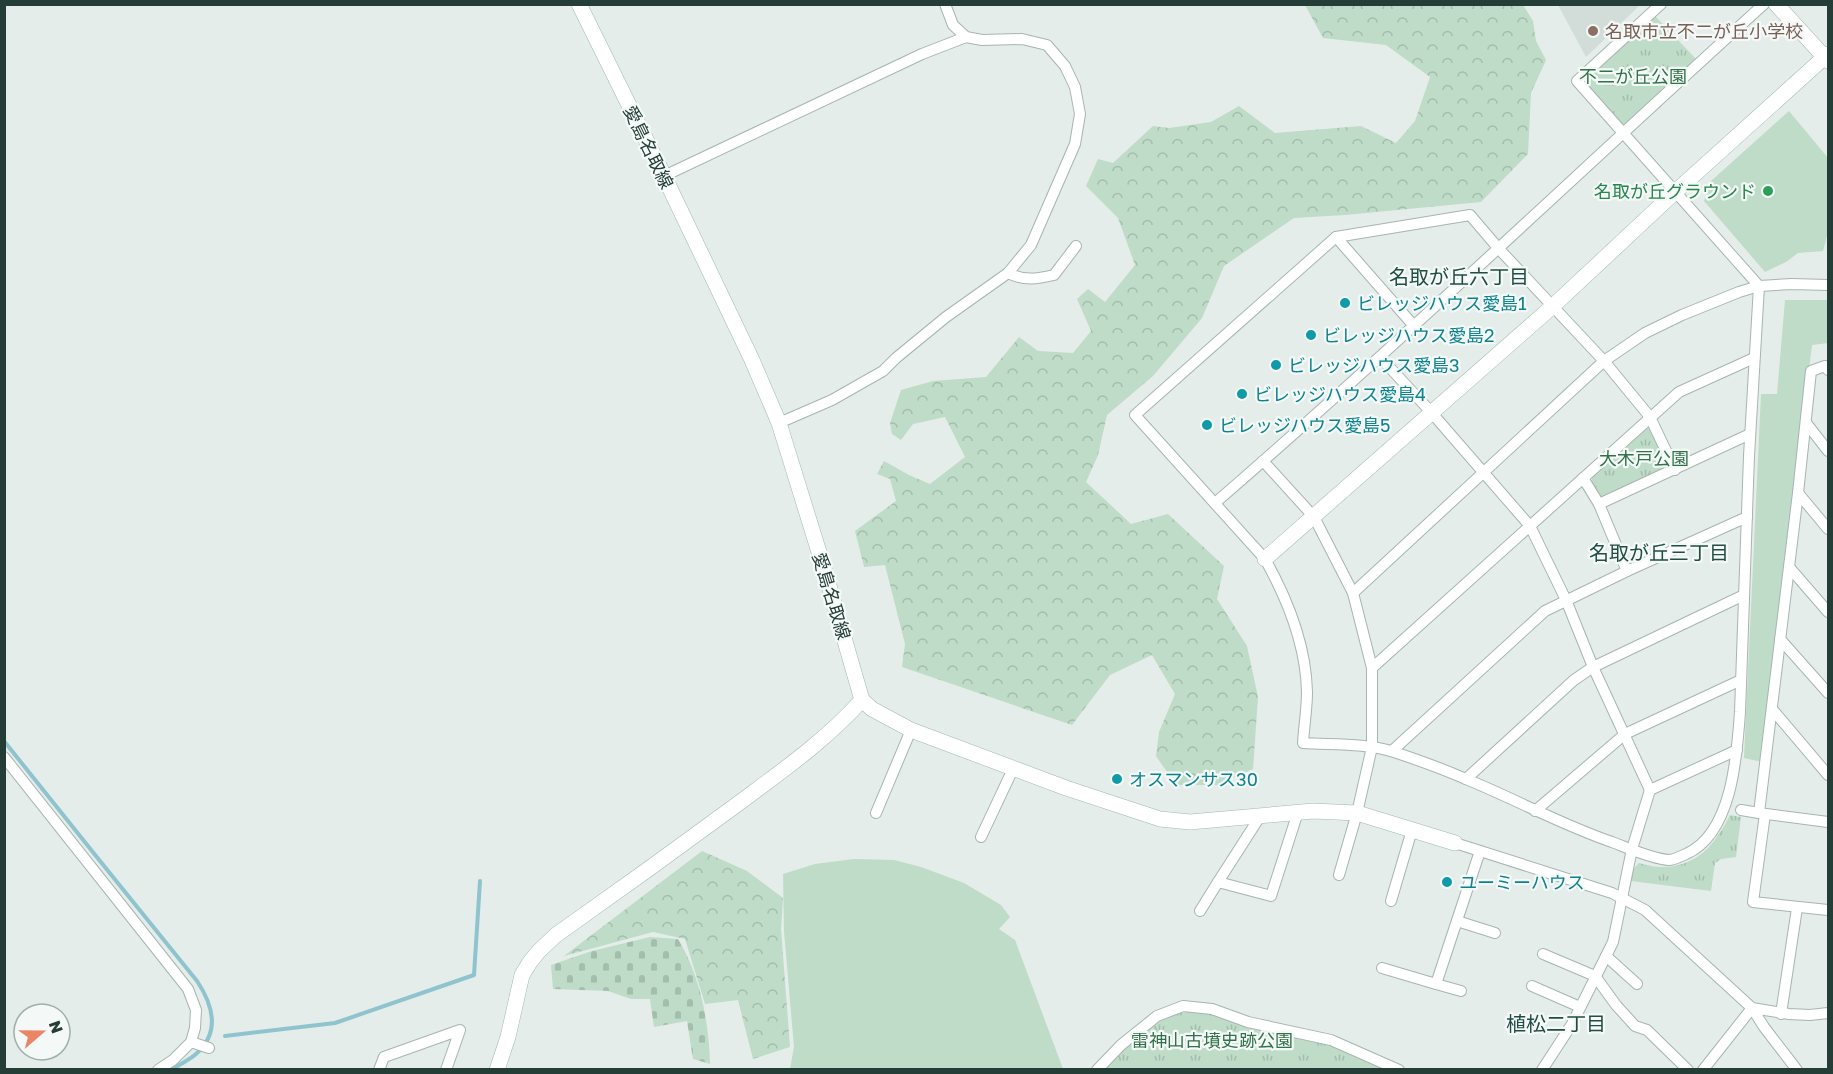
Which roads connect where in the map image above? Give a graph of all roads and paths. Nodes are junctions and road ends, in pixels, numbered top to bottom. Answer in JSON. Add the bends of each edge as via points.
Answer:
{"nodes":[{"id":1,"x":579,"y":4,"type":"edge"},
{"id":2,"x":945,"y":4,"type":"edge"},
{"id":3,"x":1661,"y":4,"type":"edge"},
{"id":4,"x":1764,"y":4,"type":"edge"},
{"id":5,"x":1776,"y":4,"type":"edge"},
{"id":6,"x":966,"y":37,"type":"junction"},
{"id":7,"x":1827,"y":57,"type":"edge"},
{"id":8,"x":1622,"y":133,"type":"junction"},
{"id":9,"x":664,"y":176,"type":"junction"},
{"id":10,"x":1674,"y":193,"type":"junction"},
{"id":11,"x":1336,"y":237,"type":"junction"},
{"id":12,"x":1076,"y":246,"type":"dead end"},
{"id":13,"x":1499,"y":249,"type":"junction"},
{"id":14,"x":1008,"y":273,"type":"junction"},
{"id":15,"x":1828,"y":285,"type":"edge"},
{"id":16,"x":1759,"y":286,"type":"junction"},
{"id":17,"x":1552,"y":306,"type":"junction"},
{"id":18,"x":1414,"y":326,"type":"junction"},
{"id":19,"x":1380,"y":357,"type":"junction"},
{"id":20,"x":1754,"y":358,"type":"junction"},
{"id":21,"x":1604,"y":361,"type":"junction"},
{"id":22,"x":1828,"y":370,"type":"edge"},
{"id":23,"x":1431,"y":412,"type":"junction"},
{"id":24,"x":1650,"y":417,"type":"junction"},
{"id":25,"x":779,"y":423,"type":"junction"},
{"id":26,"x":1807,"y":424,"type":"junction"},
{"id":27,"x":1750,"y":434,"type":"junction"},
{"id":28,"x":1828,"y":451,"type":"edge"},
{"id":29,"x":1263,"y":461,"type":"junction"},
{"id":30,"x":1675,"y":470,"type":"junction"},
{"id":31,"x":1483,"y":474,"type":"junction"},
{"id":32,"x":1584,"y":478,"type":"junction"},
{"id":33,"x":1798,"y":493,"type":"junction"},
{"id":34,"x":1215,"y":503,"type":"junction"},
{"id":35,"x":1599,"y":504,"type":"junction"},
{"id":36,"x":1314,"y":517,"type":"junction"},
{"id":37,"x":1747,"y":517,"type":"junction"},
{"id":38,"x":1530,"y":526,"type":"junction"},
{"id":39,"x":1828,"y":528,"type":"edge"},
{"id":40,"x":1265,"y":559,"type":"junction"},
{"id":41,"x":1790,"y":567,"type":"junction"},
{"id":42,"x":1627,"y":571,"type":"junction"},
{"id":43,"x":1353,"y":593,"type":"junction"},
{"id":44,"x":1744,"y":596,"type":"junction"},
{"id":45,"x":1566,"y":600,"type":"junction"},
{"id":46,"x":1828,"y":612,"type":"edge"},
{"id":47,"x":1780,"y":639,"type":"junction"},
{"id":48,"x":1593,"y":667,"type":"junction"},
{"id":49,"x":1372,"y":668,"type":"junction"},
{"id":50,"x":1741,"y":680,"type":"junction"},
{"id":51,"x":1828,"y":693,"type":"edge"},
{"id":52,"x":862,"y":700,"type":"junction"},
{"id":53,"x":1772,"y":709,"type":"junction"},
{"id":54,"x":911,"y":730,"type":"junction"},
{"id":55,"x":1624,"y":734,"type":"junction"},
{"id":56,"x":1372,"y":747,"type":"junction"},
{"id":57,"x":1737,"y":750,"type":"junction"},
{"id":58,"x":1392,"y":752,"type":"junction"},
{"id":59,"x":4,"y":757,"type":"edge"},
{"id":60,"x":1013,"y":769,"type":"junction"},
{"id":61,"x":1828,"y":775,"type":"edge"},
{"id":62,"x":1466,"y":779,"type":"junction"},
{"id":63,"x":1650,"y":790,"type":"junction"},
{"id":64,"x":1741,"y":810,"type":"dead end"},
{"id":65,"x":1535,"y":811,"type":"junction"},
{"id":66,"x":1298,"y":812,"type":"junction"},
{"id":67,"x":876,"y":813,"type":"dead end"},
{"id":68,"x":1357,"y":813,"type":"junction"},
{"id":69,"x":1762,"y":813,"type":"junction"},
{"id":70,"x":1261,"y":814,"type":"junction"},
{"id":71,"x":1828,"y":822,"type":"edge"},
{"id":72,"x":1413,"y":830,"type":"junction"},
{"id":73,"x":981,"y":837,"type":"dead end"},
{"id":74,"x":1455,"y":843,"type":"joint"},
{"id":75,"x":1632,"y":849,"type":"junction"},
{"id":76,"x":1480,"y":852,"type":"junction"},
{"id":77,"x":1339,"y":875,"type":"dead end"},
{"id":78,"x":1218,"y":882,"type":"junction"},
{"id":79,"x":1621,"y":897,"type":"junction"},
{"id":80,"x":1391,"y":902,"type":"dead end"},
{"id":81,"x":1797,"y":908,"type":"junction"},
{"id":82,"x":1828,"y":910,"type":"edge"},
{"id":83,"x":1200,"y":911,"type":"dead end"},
{"id":84,"x":1457,"y":921,"type":"junction"},
{"id":85,"x":1495,"y":933,"type":"dead end"},
{"id":86,"x":1543,"y":954,"type":"dead end"},
{"id":87,"x":1606,"y":956,"type":"junction"},
{"id":88,"x":1382,"y":968,"type":"dead end"},
{"id":89,"x":1595,"y":976,"type":"junction"},
{"id":90,"x":1436,"y":984,"type":"junction"},
{"id":91,"x":1637,"y":984,"type":"dead end"},
{"id":92,"x":1532,"y":986,"type":"dead end"},
{"id":93,"x":1461,"y":992,"type":"dead end"},
{"id":94,"x":1580,"y":1007,"type":"junction"},
{"id":95,"x":1752,"y":1008,"type":"junction"},
{"id":96,"x":1828,"y":1013,"type":"edge"},
{"id":97,"x":1782,"y":1014,"type":"junction"},
{"id":98,"x":1707,"y":1068,"type":"edge"},
{"id":99,"x":158,"y":1070,"type":"edge"},
{"id":100,"x":380,"y":1070,"type":"edge"},
{"id":101,"x":446,"y":1070,"type":"edge"},
{"id":102,"x":497,"y":1070,"type":"edge"},
{"id":103,"x":1097,"y":1070,"type":"edge"},
{"id":104,"x":1400,"y":1070,"type":"edge"},
{"id":105,"x":1542,"y":1070,"type":"edge"},
{"id":106,"x":1688,"y":1070,"type":"edge"},
{"id":107,"x":1797,"y":1070,"type":"edge"}],
"edges":[{"from":1,"to":9,"type":"street","name":"愛島名取線"},
{"from":2,"to":6,"type":"street","via":[[953,25]]},
{"from":3,"to":8,"type":"street","via":[[1576,81]]},
{"from":4,"to":8,"type":"street"},
{"from":5,"to":7,"type":"street"},
{"from":6,"to":9,"type":"street"},
{"from":6,"to":14,"type":"street","via":[[1022,39],[1047,45],[1065,66],[1075,87],[1080,114],[1075,144],[1052,200],[1031,245]]},
{"from":7,"to":10,"type":"street"},
{"from":8,"to":10,"type":"street"},
{"from":8,"to":13,"type":"street"},
{"from":9,"to":25,"type":"street","name":"愛島名取線"},
{"from":10,"to":16,"type":"street"},
{"from":10,"to":17,"type":"street"},
{"from":11,"to":13,"type":"street","via":[[1470,215]]},
{"from":11,"to":18,"type":"street"},
{"from":11,"to":34,"type":"street","via":[[1135,415]]},
{"from":12,"to":14,"type":"street","via":[[1054,275],[1020,279]]},
{"from":13,"to":17,"type":"street"},
{"from":13,"to":18,"type":"street"},
{"from":14,"to":25,"type":"street","via":[[946,317],[883,371],[832,400]]},
{"from":15,"to":16,"type":"street"},
{"from":16,"to":20,"type":"street"},
{"from":16,"to":21,"type":"street","via":[[1682,315],[1645,333]]},
{"from":17,"to":21,"type":"street"},
{"from":17,"to":23,"type":"street"},
{"from":18,"to":19,"type":"street"},
{"from":19,"to":23,"type":"street"},
{"from":19,"to":29,"type":"street"},
{"from":20,"to":24,"type":"street","via":[[1679,392]]},
{"from":20,"to":27,"type":"street"},
{"from":21,"to":24,"type":"street"},
{"from":21,"to":31,"type":"street"},
{"from":22,"to":26,"type":"street","via":[[1825,366],[1811,371]]},
{"from":23,"to":31,"type":"street"},
{"from":23,"to":36,"type":"street"},
{"from":24,"to":30,"type":"street"},
{"from":24,"to":32,"type":"street"},
{"from":25,"to":52,"type":"street","name":"愛島名取線"},
{"from":26,"to":28,"type":"street"},
{"from":26,"to":33,"type":"street"},
{"from":27,"to":30,"type":"street"},
{"from":27,"to":37,"type":"street"},
{"from":29,"to":34,"type":"street"},
{"from":29,"to":36,"type":"street"},
{"from":30,"to":35,"type":"street"},
{"from":31,"to":38,"type":"street"},
{"from":31,"to":43,"type":"street"},
{"from":32,"to":35,"type":"street"},
{"from":32,"to":38,"type":"street"},
{"from":33,"to":39,"type":"street"},
{"from":33,"to":41,"type":"street"},
{"from":34,"to":40,"type":"street"},
{"from":35,"to":42,"type":"street"},
{"from":36,"to":40,"type":"street"},
{"from":36,"to":43,"type":"street"},
{"from":37,"to":42,"type":"street"},
{"from":37,"to":44,"type":"street"},
{"from":38,"to":45,"type":"street"},
{"from":38,"to":49,"type":"street"},
{"from":40,"to":56,"type":"street","via":[[1281,587],[1302,654],[1307,691],[1304,743]]},
{"from":41,"to":46,"type":"street"},
{"from":41,"to":47,"type":"street"},
{"from":42,"to":45,"type":"street"},
{"from":43,"to":49,"type":"street"},
{"from":44,"to":48,"type":"street"},
{"from":44,"to":50,"type":"street"},
{"from":45,"to":48,"type":"street"},
{"from":45,"to":58,"type":"street","via":[[1545,611]]},
{"from":47,"to":51,"type":"street"},
{"from":47,"to":53,"type":"street"},
{"from":48,"to":55,"type":"street"},
{"from":48,"to":62,"type":"street"},
{"from":49,"to":56,"type":"street"},
{"from":50,"to":55,"type":"street"},
{"from":50,"to":57,"type":"street"},
{"from":52,"to":54,"type":"street"},
{"from":52,"to":102,"type":"street","via":[[796,760],[539,951],[522,975]]},
{"from":53,"to":61,"type":"street"},
{"from":53,"to":69,"type":"street"},
{"from":54,"to":60,"type":"street"},
{"from":54,"to":67,"type":"street"},
{"from":55,"to":63,"type":"street"},
{"from":55,"to":65,"type":"street"},
{"from":56,"to":58,"type":"street"},
{"from":56,"to":68,"type":"street"},
{"from":57,"to":63,"type":"street"},
{"from":57,"to":75,"type":"street","via":[[1725,807],[1704,844],[1670,860]]},
{"from":58,"to":62,"type":"street"},
{"from":59,"to":99,"type":"street","via":[[188,989],[196,1010],[195,1028],[200,1045]]},
{"from":60,"to":70,"type":"street","via":[[1160,819],[1190,822]]},
{"from":60,"to":73,"type":"street"},
{"from":62,"to":65,"type":"street"},
{"from":63,"to":75,"type":"street"},
{"from":64,"to":69,"type":"street"},
{"from":65,"to":75,"type":"street"},
{"from":66,"to":68,"type":"street"},
{"from":66,"to":70,"type":"street"},
{"from":66,"to":78,"type":"street","via":[[1272,896]]},
{"from":68,"to":72,"type":"street"},
{"from":68,"to":77,"type":"street"},
{"from":69,"to":71,"type":"street"},
{"from":69,"to":81,"type":"street","via":[[1753,902]]},
{"from":70,"to":78,"type":"street"},
{"from":72,"to":74,"type":"street"},
{"from":72,"to":80,"type":"street"},
{"from":74,"to":76,"type":"street"},
{"from":75,"to":79,"type":"street"},
{"from":76,"to":79,"type":"street"},
{"from":76,"to":84,"type":"street"},
{"from":78,"to":83,"type":"street"},
{"from":79,"to":87,"type":"street","via":[[1613,942]]},
{"from":79,"to":95,"type":"street","via":[[1645,910]]},
{"from":81,"to":82,"type":"street"},
{"from":81,"to":97,"type":"street"},
{"from":84,"to":85,"type":"street"},
{"from":84,"to":90,"type":"street"},
{"from":86,"to":89,"type":"street"},
{"from":87,"to":89,"type":"street"},
{"from":87,"to":91,"type":"street"},
{"from":88,"to":90,"type":"street"},
{"from":89,"to":94,"type":"street"},
{"from":89,"to":106,"type":"street","via":[[1635,1026],[1647,1030]]},
{"from":90,"to":93,"type":"street"},
{"from":92,"to":94,"type":"street"},
{"from":94,"to":105,"type":"street"},
{"from":95,"to":97,"type":"street"},
{"from":95,"to":98,"type":"street"},
{"from":95,"to":107,"type":"street"},
{"from":96,"to":97,"type":"street"},
{"from":100,"to":101,"type":"street","via":[[384,1057],[466,1028]]},
{"from":103,"to":104,"type":"street","via":[[1158,1016],[1183,1006],[1212,1009],[1248,1022],[1331,1040]]}]}
